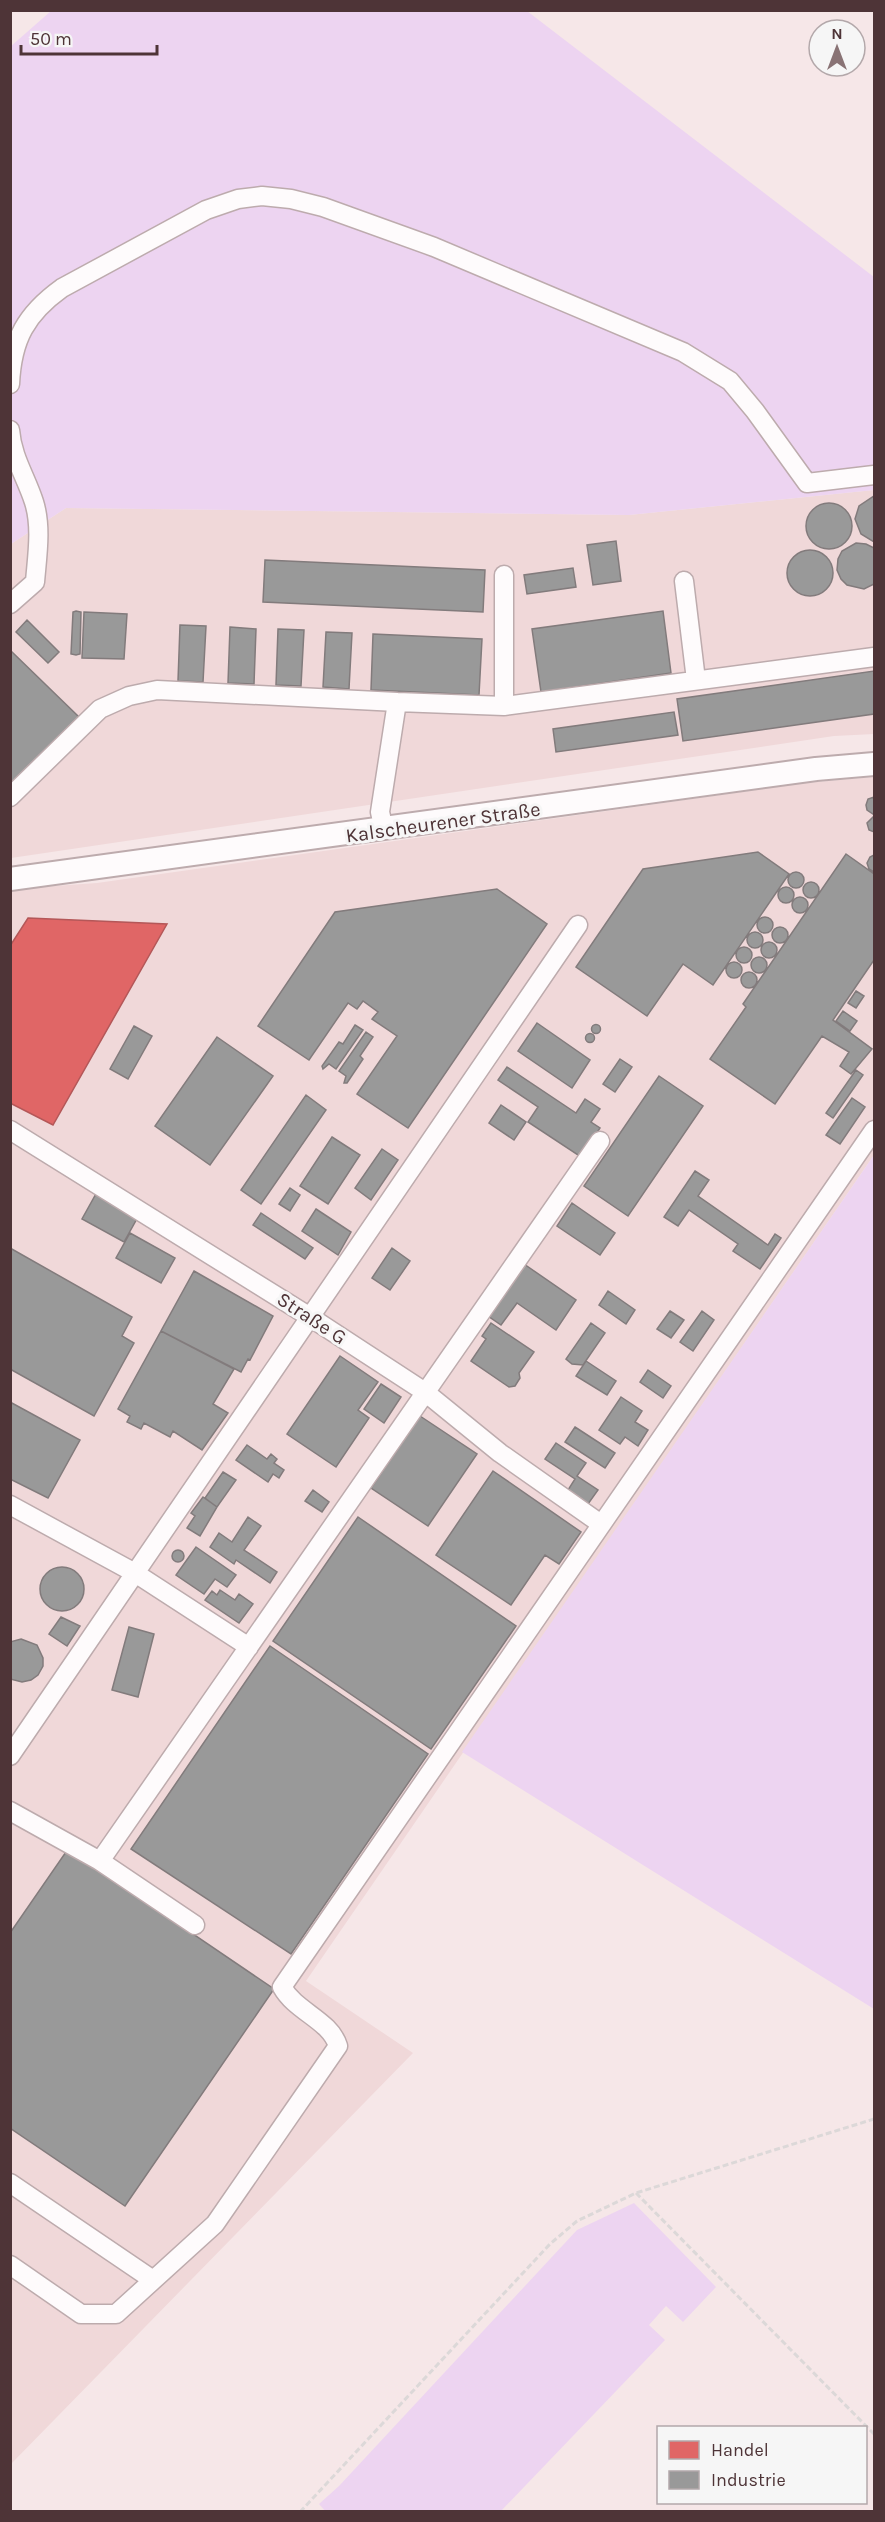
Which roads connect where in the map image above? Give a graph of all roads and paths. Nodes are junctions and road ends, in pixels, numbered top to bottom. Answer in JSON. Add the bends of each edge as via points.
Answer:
{"nodes":[{"id":1,"x":10,"y":384,"type":"edge"},
{"id":2,"x":10,"y":430,"type":"edge"},
{"id":3,"x":874,"y":475,"type":"edge"},
{"id":4,"x":504,"y":574,"type":"dead end"},
{"id":5,"x":684,"y":581,"type":"dead end"},
{"id":6,"x":10,"y":604,"type":"edge"},
{"id":7,"x":874,"y":657,"type":"edge"},
{"id":8,"x":696,"y":680,"type":"junction"},
{"id":9,"x":397,"y":702,"type":"junction"},
{"id":10,"x":504,"y":706,"type":"junction"},
{"id":11,"x":874,"y":764,"type":"edge"},
{"id":12,"x":10,"y":797,"type":"edge"},
{"id":13,"x":384,"y":830,"type":"junction"},
{"id":14,"x":10,"y":879,"type":"edge"},
{"id":15,"x":578,"y":925,"type":"dead end"},
{"id":16,"x":10,"y":1130,"type":"edge"},
{"id":17,"x":874,"y":1130,"type":"edge"},
{"id":18,"x":600,"y":1141,"type":"dead end"},
{"id":19,"x":310,"y":1317,"type":"junction"},
{"id":20,"x":425,"y":1392,"type":"junction"},
{"id":21,"x":10,"y":1505,"type":"edge"},
{"id":22,"x":602,"y":1524,"type":"junction"},
{"id":23,"x":135,"y":1573,"type":"junction"},
{"id":24,"x":249,"y":1647,"type":"junction"},
{"id":25,"x":10,"y":1756,"type":"edge"},
{"id":26,"x":10,"y":1811,"type":"edge"},
{"id":27,"x":100,"y":1861,"type":"junction"},
{"id":28,"x":195,"y":1925,"type":"dead end"},
{"id":29,"x":874,"y":2119,"type":"edge"},
{"id":30,"x":10,"y":2182,"type":"edge"},
{"id":31,"x":636,"y":2193,"type":"junction"},
{"id":32,"x":10,"y":2265,"type":"edge"},
{"id":33,"x":153,"y":2280,"type":"junction"},
{"id":34,"x":866,"y":2426,"type":"edge"},
{"id":35,"x":300,"y":2511,"type":"edge"}],
"edges":[{"from":1,"to":3,"type":"lane","via":[[23,327],[41,303],[62,288],[206,210],[238,199],[291,199],[423,242],[682,352],[730,381],[807,483]]},
{"from":2,"to":6,"type":"lane","via":[[17,463],[34,503],[38,531],[35,582]]},
{"from":4,"to":10,"type":"lane"},
{"from":5,"to":8,"type":"lane"},
{"from":7,"to":8,"type":"lane"},
{"from":8,"to":10,"type":"lane"},
{"from":9,"to":10,"type":"lane"},
{"from":9,"to":12,"type":"lane","via":[[157,690],[129,696],[100,709]]},
{"from":9,"to":13,"type":"lane","via":[[380,812]]},
{"from":11,"to":13,"type":"main road","name":"Kalscheurener Straße"},
{"from":13,"to":14,"type":"main road","name":"Kalscheurener Straße"},
{"from":15,"to":19,"type":"lane"},
{"from":16,"to":19,"type":"lane","name":"Straße G"},
{"from":17,"to":22,"type":"lane"},
{"from":18,"to":20,"type":"lane"},
{"from":19,"to":20,"type":"lane","name":"Straße G"},
{"from":19,"to":23,"type":"lane"},
{"from":20,"to":22,"type":"lane","name":"Straße G","via":[[500,1453]]},
{"from":20,"to":24,"type":"lane"},
{"from":21,"to":23,"type":"lane"},
{"from":22,"to":33,"type":"lane","via":[[282,1987],[289,1999],[334,2034],[338,2046],[214,2224]]},
{"from":23,"to":24,"type":"lane"},
{"from":23,"to":25,"type":"lane"},
{"from":24,"to":27,"type":"lane"},
{"from":26,"to":27,"type":"lane"},
{"from":27,"to":28,"type":"lane"},
{"from":29,"to":31,"type":"path"},
{"from":30,"to":33,"type":"lane"},
{"from":31,"to":34,"type":"path"},
{"from":31,"to":35,"type":"path","via":[[577,2221],[550,2244]]},
{"from":32,"to":33,"type":"lane","via":[[81,2314],[116,2314]]}]}
